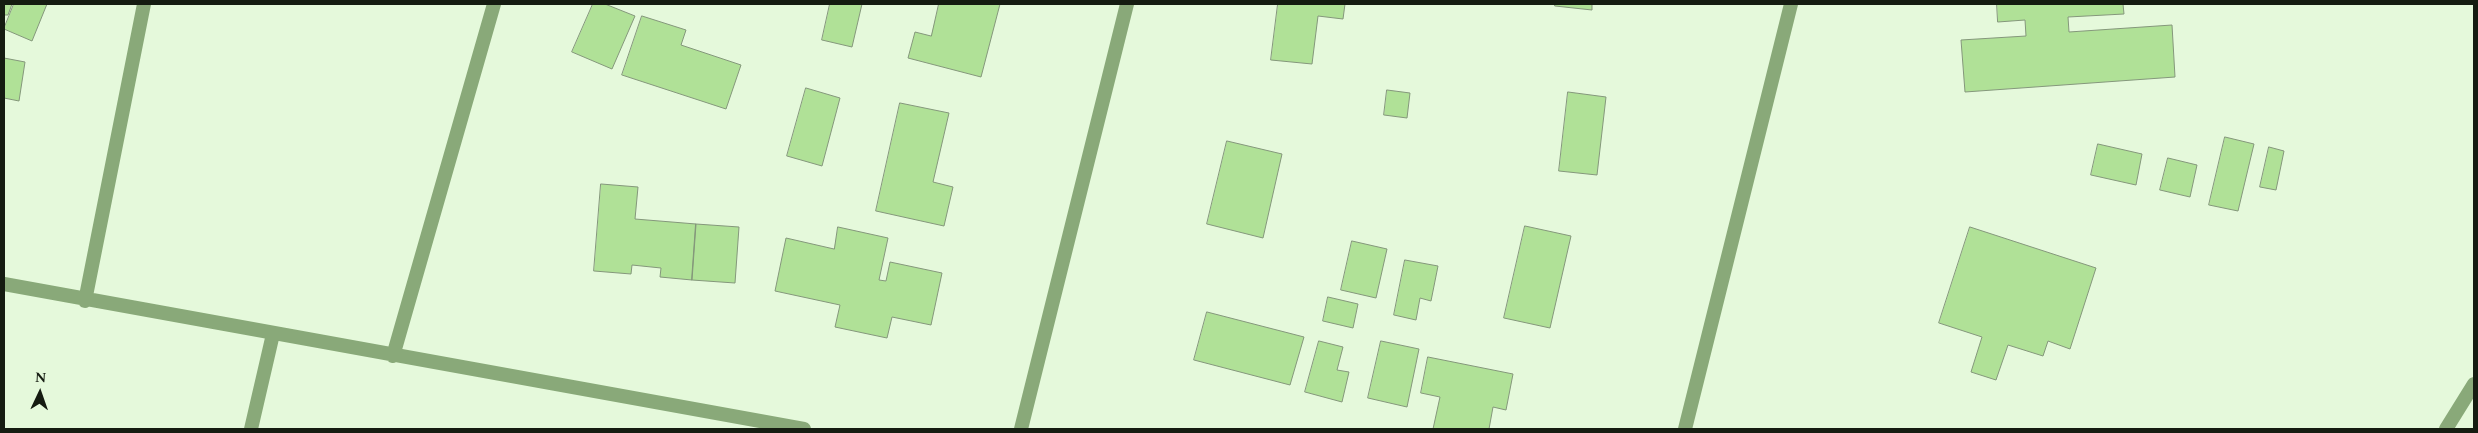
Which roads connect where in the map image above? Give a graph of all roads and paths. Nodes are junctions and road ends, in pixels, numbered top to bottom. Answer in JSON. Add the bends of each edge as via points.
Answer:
{"nodes":[{"id":1,"x":144,"y":4,"type":"edge"},
{"id":2,"x":494,"y":4,"type":"edge"},
{"id":3,"x":1127,"y":4,"type":"edge"},
{"id":4,"x":1791,"y":4,"type":"edge"},
{"id":5,"x":4,"y":284,"type":"edge"},
{"id":6,"x":85,"y":300,"type":"junction"},
{"id":7,"x":272,"y":334,"type":"junction"},
{"id":8,"x":393,"y":356,"type":"junction"},
{"id":9,"x":2474,"y":384,"type":"edge"},
{"id":10,"x":251,"y":429,"type":"edge"},
{"id":11,"x":804,"y":429,"type":"edge"},
{"id":12,"x":1021,"y":429,"type":"edge"},
{"id":13,"x":1685,"y":429,"type":"edge"},
{"id":14,"x":2446,"y":429,"type":"edge"}],
"edges":[{"from":1,"to":6,"type":"street"},
{"from":2,"to":8,"type":"street"},
{"from":3,"to":12,"type":"street"},
{"from":4,"to":13,"type":"street"},
{"from":5,"to":6,"type":"street"},
{"from":6,"to":7,"type":"street"},
{"from":7,"to":8,"type":"street"},
{"from":7,"to":10,"type":"street"},
{"from":8,"to":11,"type":"street"},
{"from":9,"to":14,"type":"street"}]}
